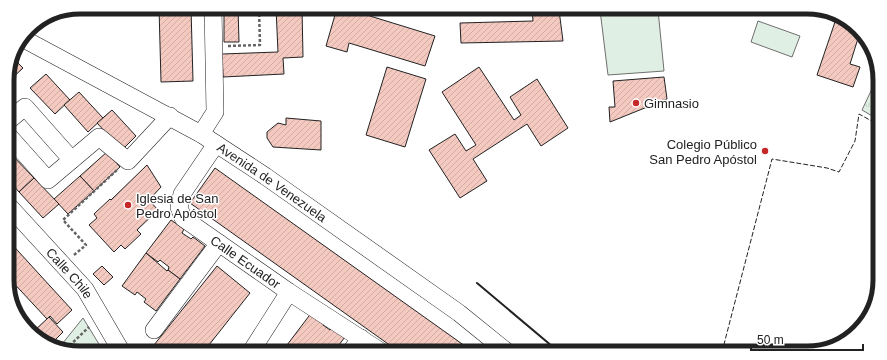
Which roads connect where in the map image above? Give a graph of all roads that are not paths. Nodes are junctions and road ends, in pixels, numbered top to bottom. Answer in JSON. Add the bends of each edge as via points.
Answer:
{"nodes":[{"id":1,"x":213,"y":14,"type":"edge"},
{"id":2,"x":27,"y":41,"type":"edge"},
{"id":3,"x":14,"y":116,"type":"edge"},
{"id":4,"x":170,"y":116,"type":"junction"},
{"id":5,"x":201,"y":134,"type":"junction"},
{"id":6,"x":14,"y":141,"type":"edge"},
{"id":7,"x":216,"y":144,"type":"junction"},
{"id":8,"x":72,"y":160,"type":"junction"},
{"id":9,"x":14,"y":211,"type":"edge"},
{"id":10,"x":219,"y":243,"type":"junction"},
{"id":11,"x":289,"y":292,"type":"junction"},
{"id":12,"x":154,"y":330,"type":"dead end"},
{"id":13,"x":356,"y":344,"type":"edge"},
{"id":14,"x":118,"y":346,"type":"edge"},
{"id":15,"x":255,"y":346,"type":"edge"},
{"id":16,"x":500,"y":346,"type":"edge"}],
"edges":[{"from":1,"to":5,"type":"street","via":[[215,112]]},
{"from":2,"to":4,"type":"street","name":"Avenida de Venezuela"},
{"from":3,"to":8,"type":"street","via":[[25,107]]},
{"from":4,"to":5,"type":"street","name":"Avenida de Venezuela"},
{"from":4,"to":8,"type":"street","via":[[128,161],[99,137]]},
{"from":5,"to":7,"type":"street","name":"Avenida de Venezuela"},
{"from":6,"to":8,"type":"street","via":[[48,180]]},
{"from":7,"to":10,"type":"street","name":"Calle Ecuador","via":[[182,194],[179,207],[183,218]]},
{"from":7,"to":16,"type":"street","name":"Avenida de Venezuela","via":[[453,309]]},
{"from":9,"to":14,"type":"street","name":"Calle Chile","via":[[85,288]]},
{"from":10,"to":11,"type":"street","name":"Calle Ecuador"},
{"from":10,"to":12,"type":"street"},
{"from":11,"to":13,"type":"street","name":"Calle Ecuador"},
{"from":11,"to":15,"type":"street"}]}
